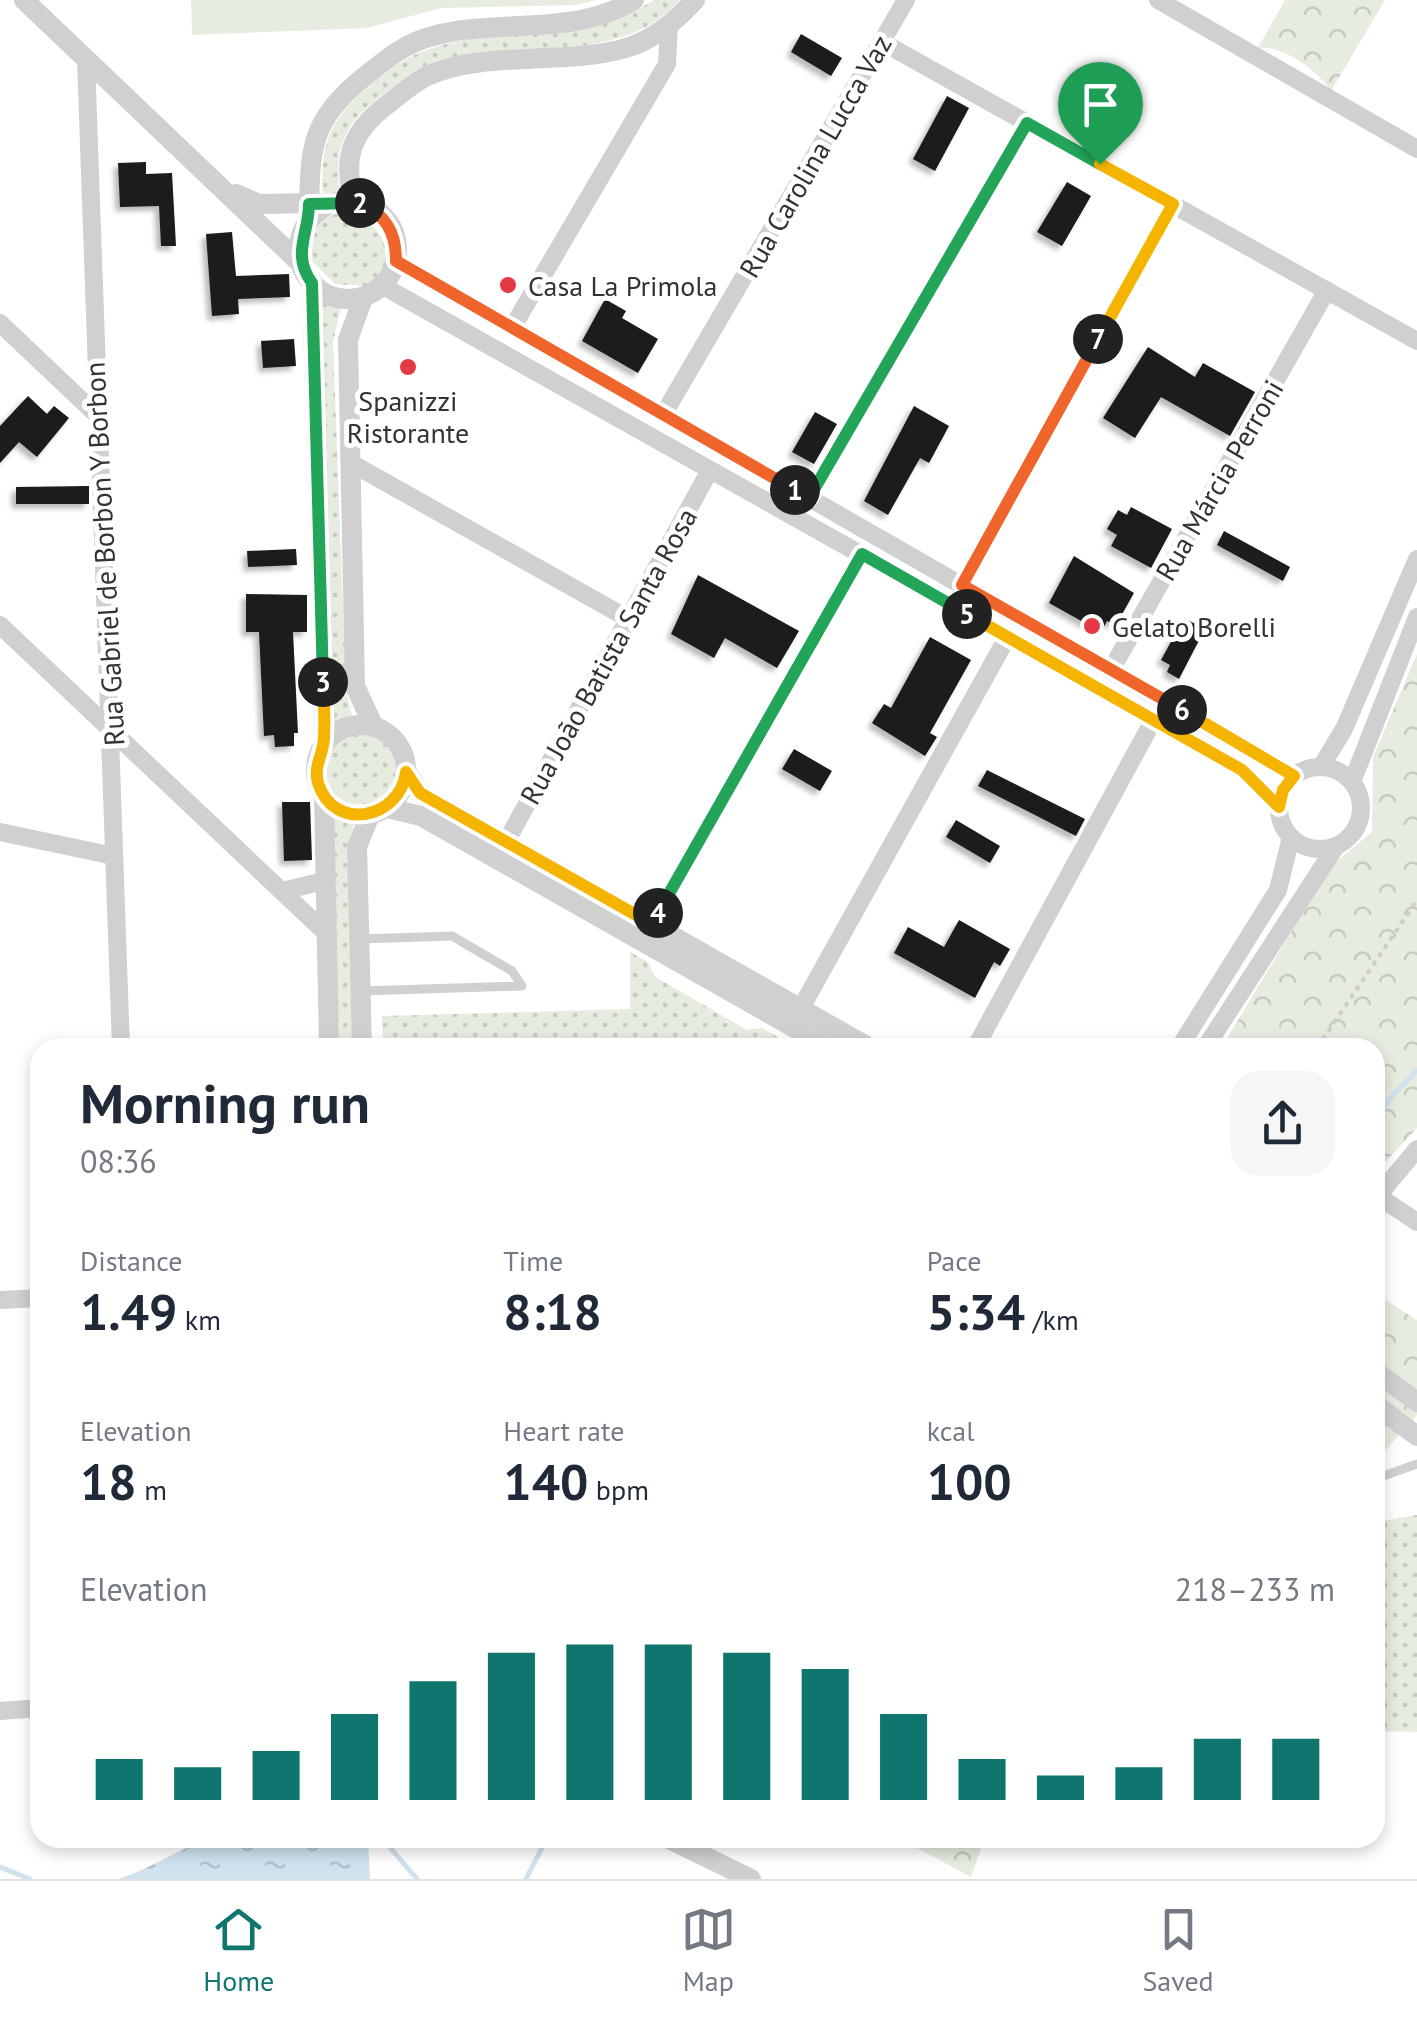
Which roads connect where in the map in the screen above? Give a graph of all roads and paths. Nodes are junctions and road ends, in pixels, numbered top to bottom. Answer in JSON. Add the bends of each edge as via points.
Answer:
{"nodes":[{"id":1,"x":24,"y":0,"type":"edge"},
{"id":2,"x":634,"y":0,"type":"edge"},
{"id":3,"x":695,"y":0,"type":"edge"},
{"id":4,"x":906,"y":0,"type":"edge"},
{"id":5,"x":1158,"y":0,"type":"edge"},
{"id":6,"x":670,"y":25,"type":"junction"},
{"id":7,"x":882,"y":42,"type":"junction"},
{"id":8,"x":86,"y":60,"type":"junction"},
{"id":9,"x":1027,"y":123,"type":"junction"},
{"id":10,"x":1417,"y":150,"type":"edge"},
{"id":11,"x":208,"y":176,"type":"junction"},
{"id":12,"x":355,"y":202,"type":"junction"},
{"id":13,"x":1173,"y":204,"type":"junction"},
{"id":14,"x":309,"y":211,"type":"junction"},
{"id":15,"x":396,"y":261,"type":"junction"},
{"id":16,"x":306,"y":274,"type":"junction"},
{"id":17,"x":384,"y":286,"type":"junction"},
{"id":18,"x":1326,"y":290,"type":"junction"},
{"id":19,"x":363,"y":298,"type":"junction"},
{"id":20,"x":0,"y":323,"type":"edge"},
{"id":21,"x":512,"y":328,"type":"junction"},
{"id":22,"x":1417,"y":341,"type":"edge"},
{"id":23,"x":96,"y":415,"type":"junction"},
{"id":24,"x":663,"y":415,"type":"junction"},
{"id":25,"x":351,"y":464,"type":"junction"},
{"id":26,"x":710,"y":470,"type":"junction"},
{"id":27,"x":809,"y":498,"type":"junction"},
{"id":28,"x":862,"y":554,"type":"junction"},
{"id":29,"x":1417,"y":560,"type":"edge"},
{"id":30,"x":962,"y":585,"type":"junction"},
{"id":31,"x":1417,"y":617,"type":"edge"},
{"id":32,"x":627,"y":618,"type":"junction"},
{"id":33,"x":0,"y":625,"type":"edge"},
{"id":34,"x":1008,"y":636,"type":"junction"},
{"id":35,"x":1111,"y":670,"type":"junction"},
{"id":36,"x":1154,"y":719,"type":"junction"},
{"id":37,"x":374,"y":727,"type":"junction"},
{"id":38,"x":113,"y":732,"type":"junction"},
{"id":39,"x":324,"y":743,"type":"junction"},
{"id":40,"x":1321,"y":767,"type":"junction"},
{"id":41,"x":406,"y":772,"type":"junction"},
{"id":42,"x":1294,"y":776,"type":"junction"},
{"id":43,"x":1352,"y":782,"type":"junction"},
{"id":44,"x":324,"y":796,"type":"junction"},
{"id":45,"x":1279,"y":807,"type":"junction"},
{"id":46,"x":378,"y":811,"type":"junction"},
{"id":47,"x":0,"y":832,"type":"edge"},
{"id":48,"x":1291,"y":837,"type":"junction"},
{"id":49,"x":506,"y":842,"type":"junction"},
{"id":50,"x":1336,"y":846,"type":"junction"},
{"id":51,"x":114,"y":856,"type":"junction"},
{"id":52,"x":324,"y":881,"type":"junction"},
{"id":53,"x":282,"y":891,"type":"junction"},
{"id":54,"x":1417,"y":900,"type":"edge"},
{"id":55,"x":652,"y":924,"type":"junction"},
{"id":56,"x":327,"y":934,"type":"junction"},
{"id":57,"x":359,"y":938,"type":"junction"},
{"id":58,"x":360,"y":991,"type":"junction"},
{"id":59,"x":801,"y":1008,"type":"junction"},
{"id":60,"x":121,"y":1038,"type":"edge"},
{"id":61,"x":329,"y":1038,"type":"edge"},
{"id":62,"x":362,"y":1038,"type":"edge"},
{"id":63,"x":799,"y":1038,"type":"edge"},
{"id":64,"x":853,"y":1038,"type":"edge"},
{"id":65,"x":980,"y":1038,"type":"edge"},
{"id":66,"x":1185,"y":1038,"type":"edge"},
{"id":67,"x":1211,"y":1038,"type":"edge"},
{"id":68,"x":1324,"y":1038,"type":"edge"},
{"id":69,"x":1417,"y":1149,"type":"edge"},
{"id":70,"x":1385,"y":1184,"type":"edge"},
{"id":71,"x":1385,"y":1198,"type":"edge"},
{"id":72,"x":1417,"y":1222,"type":"edge"},
{"id":73,"x":30,"y":1298,"type":"edge"},
{"id":74,"x":0,"y":1300,"type":"edge"},
{"id":75,"x":1385,"y":1378,"type":"edge"},
{"id":76,"x":1417,"y":1402,"type":"edge"},
{"id":77,"x":1385,"y":1412,"type":"edge"},
{"id":78,"x":1417,"y":1436,"type":"edge"},
{"id":79,"x":1417,"y":1464,"type":"edge"},
{"id":80,"x":1385,"y":1475,"type":"edge"},
{"id":81,"x":30,"y":1709,"type":"edge"},
{"id":82,"x":0,"y":1711,"type":"edge"},
{"id":83,"x":687,"y":1848,"type":"edge"},
{"id":84,"x":751,"y":1879,"type":"edge"}],
"edges":[{"from":1,"to":8,"type":"street"},
{"from":2,"to":14,"type":"street","via":[[588,19],[455,32],[402,48],[321,119],[312,144]]},
{"from":3,"to":6,"type":"street"},
{"from":4,"to":7,"type":"street","name":"Rua Carolina Lucca Vaz"},
{"from":5,"to":10,"type":"street"},
{"from":6,"to":12,"type":"street","via":[[610,51],[427,76],[371,118],[354,140],[347,171]]},
{"from":6,"to":21,"type":"street","via":[[668,64]]},
{"from":7,"to":9,"type":"street"},
{"from":7,"to":24,"type":"street","name":"Rua Carolina Lucca Vaz"},
{"from":8,"to":11,"type":"street"},
{"from":8,"to":23,"type":"street","name":"Rua Gabriel de Borbon Y Borbon"},
{"from":9,"to":13,"type":"street"},
{"from":9,"to":27,"type":"street"},
{"from":11,"to":14,"type":"street","via":[[260,204]]},
{"from":11,"to":16,"type":"street"},
{"from":12,"to":14,"type":"street"},
{"from":12,"to":15,"type":"street","via":[[391,228]]},
{"from":13,"to":18,"type":"street"},
{"from":13,"to":30,"type":"street"},
{"from":14,"to":16,"type":"street","via":[[300,244]]},
{"from":15,"to":17,"type":"street"},
{"from":15,"to":21,"type":"street"},
{"from":16,"to":19,"type":"street","via":[[336,295]]},
{"from":16,"to":39,"type":"street"},
{"from":17,"to":19,"type":"street"},
{"from":17,"to":26,"type":"street"},
{"from":18,"to":22,"type":"street"},
{"from":18,"to":35,"type":"street","name":"Rua Márcia Perroni"},
{"from":19,"to":25,"type":"street","via":[[348,340]]},
{"from":20,"to":23,"type":"street"},
{"from":21,"to":24,"type":"street"},
{"from":23,"to":38,"type":"street","name":"Rua Gabriel de Borbon Y Borbon"},
{"from":24,"to":27,"type":"street"},
{"from":25,"to":32,"type":"street"},
{"from":25,"to":37,"type":"street","via":[[355,686]]},
{"from":26,"to":28,"type":"street"},
{"from":26,"to":32,"type":"street","name":"Rua João Batista Santa Rosa"},
{"from":27,"to":30,"type":"street"},
{"from":28,"to":34,"type":"street"},
{"from":28,"to":55,"type":"street"},
{"from":29,"to":40,"type":"street","via":[[1344,730]]},
{"from":30,"to":35,"type":"street"},
{"from":31,"to":43,"type":"street"},
{"from":32,"to":49,"type":"street","name":"Rua João Batista Santa Rosa"},
{"from":33,"to":38,"type":"street"},
{"from":34,"to":36,"type":"street"},
{"from":34,"to":59,"type":"street"},
{"from":35,"to":42,"type":"street"},
{"from":36,"to":45,"type":"street","via":[[1242,770]]},
{"from":36,"to":65,"type":"street"},
{"from":37,"to":39,"type":"street","via":[[348,727]]},
{"from":37,"to":41,"type":"street","via":[[394,739]]},
{"from":38,"to":51,"type":"street","name":"Rua Gabriel de Borbon Y Borbon"},
{"from":38,"to":53,"type":"street"},
{"from":39,"to":44,"type":"street","via":[[316,768]]},
{"from":40,"to":42,"type":"street"},
{"from":40,"to":43,"type":"street"},
{"from":41,"to":46,"type":"street","via":[[401,792]]},
{"from":41,"to":49,"type":"street","via":[[420,793]]},
{"from":42,"to":45,"type":"street"},
{"from":43,"to":50,"type":"street","via":[[1360,818]]},
{"from":44,"to":46,"type":"street","via":[[339,810]]},
{"from":44,"to":52,"type":"street"},
{"from":45,"to":48,"type":"street"},
{"from":46,"to":57,"type":"street","via":[[358,847]]},
{"from":46,"to":63,"type":"street","via":[[420,816]]},
{"from":47,"to":51,"type":"street"},
{"from":48,"to":50,"type":"street","via":[[1316,849]]},
{"from":48,"to":66,"type":"street","via":[[1278,890]]},
{"from":49,"to":55,"type":"street"},
{"from":50,"to":67,"type":"street"},
{"from":51,"to":60,"type":"street","name":"Rua Gabriel de Borbon Y Borbon"},
{"from":52,"to":53,"type":"street"},
{"from":52,"to":56,"type":"street"},
{"from":53,"to":56,"type":"street"},
{"from":54,"to":68,"type":"path"},
{"from":55,"to":59,"type":"street"},
{"from":56,"to":61,"type":"street"},
{"from":57,"to":58,"type":"street"},
{"from":57,"to":58,"type":"lane","via":[[452,936],[512,971],[522,986]]},
{"from":58,"to":62,"type":"street"},
{"from":59,"to":64,"type":"street"},
{"from":69,"to":70,"type":"street"},
{"from":71,"to":72,"type":"street"},
{"from":73,"to":74,"type":"street"},
{"from":75,"to":76,"type":"street"},
{"from":77,"to":78,"type":"street"},
{"from":79,"to":80,"type":"lane"},
{"from":81,"to":82,"type":"street"},
{"from":83,"to":84,"type":"street"}]}
